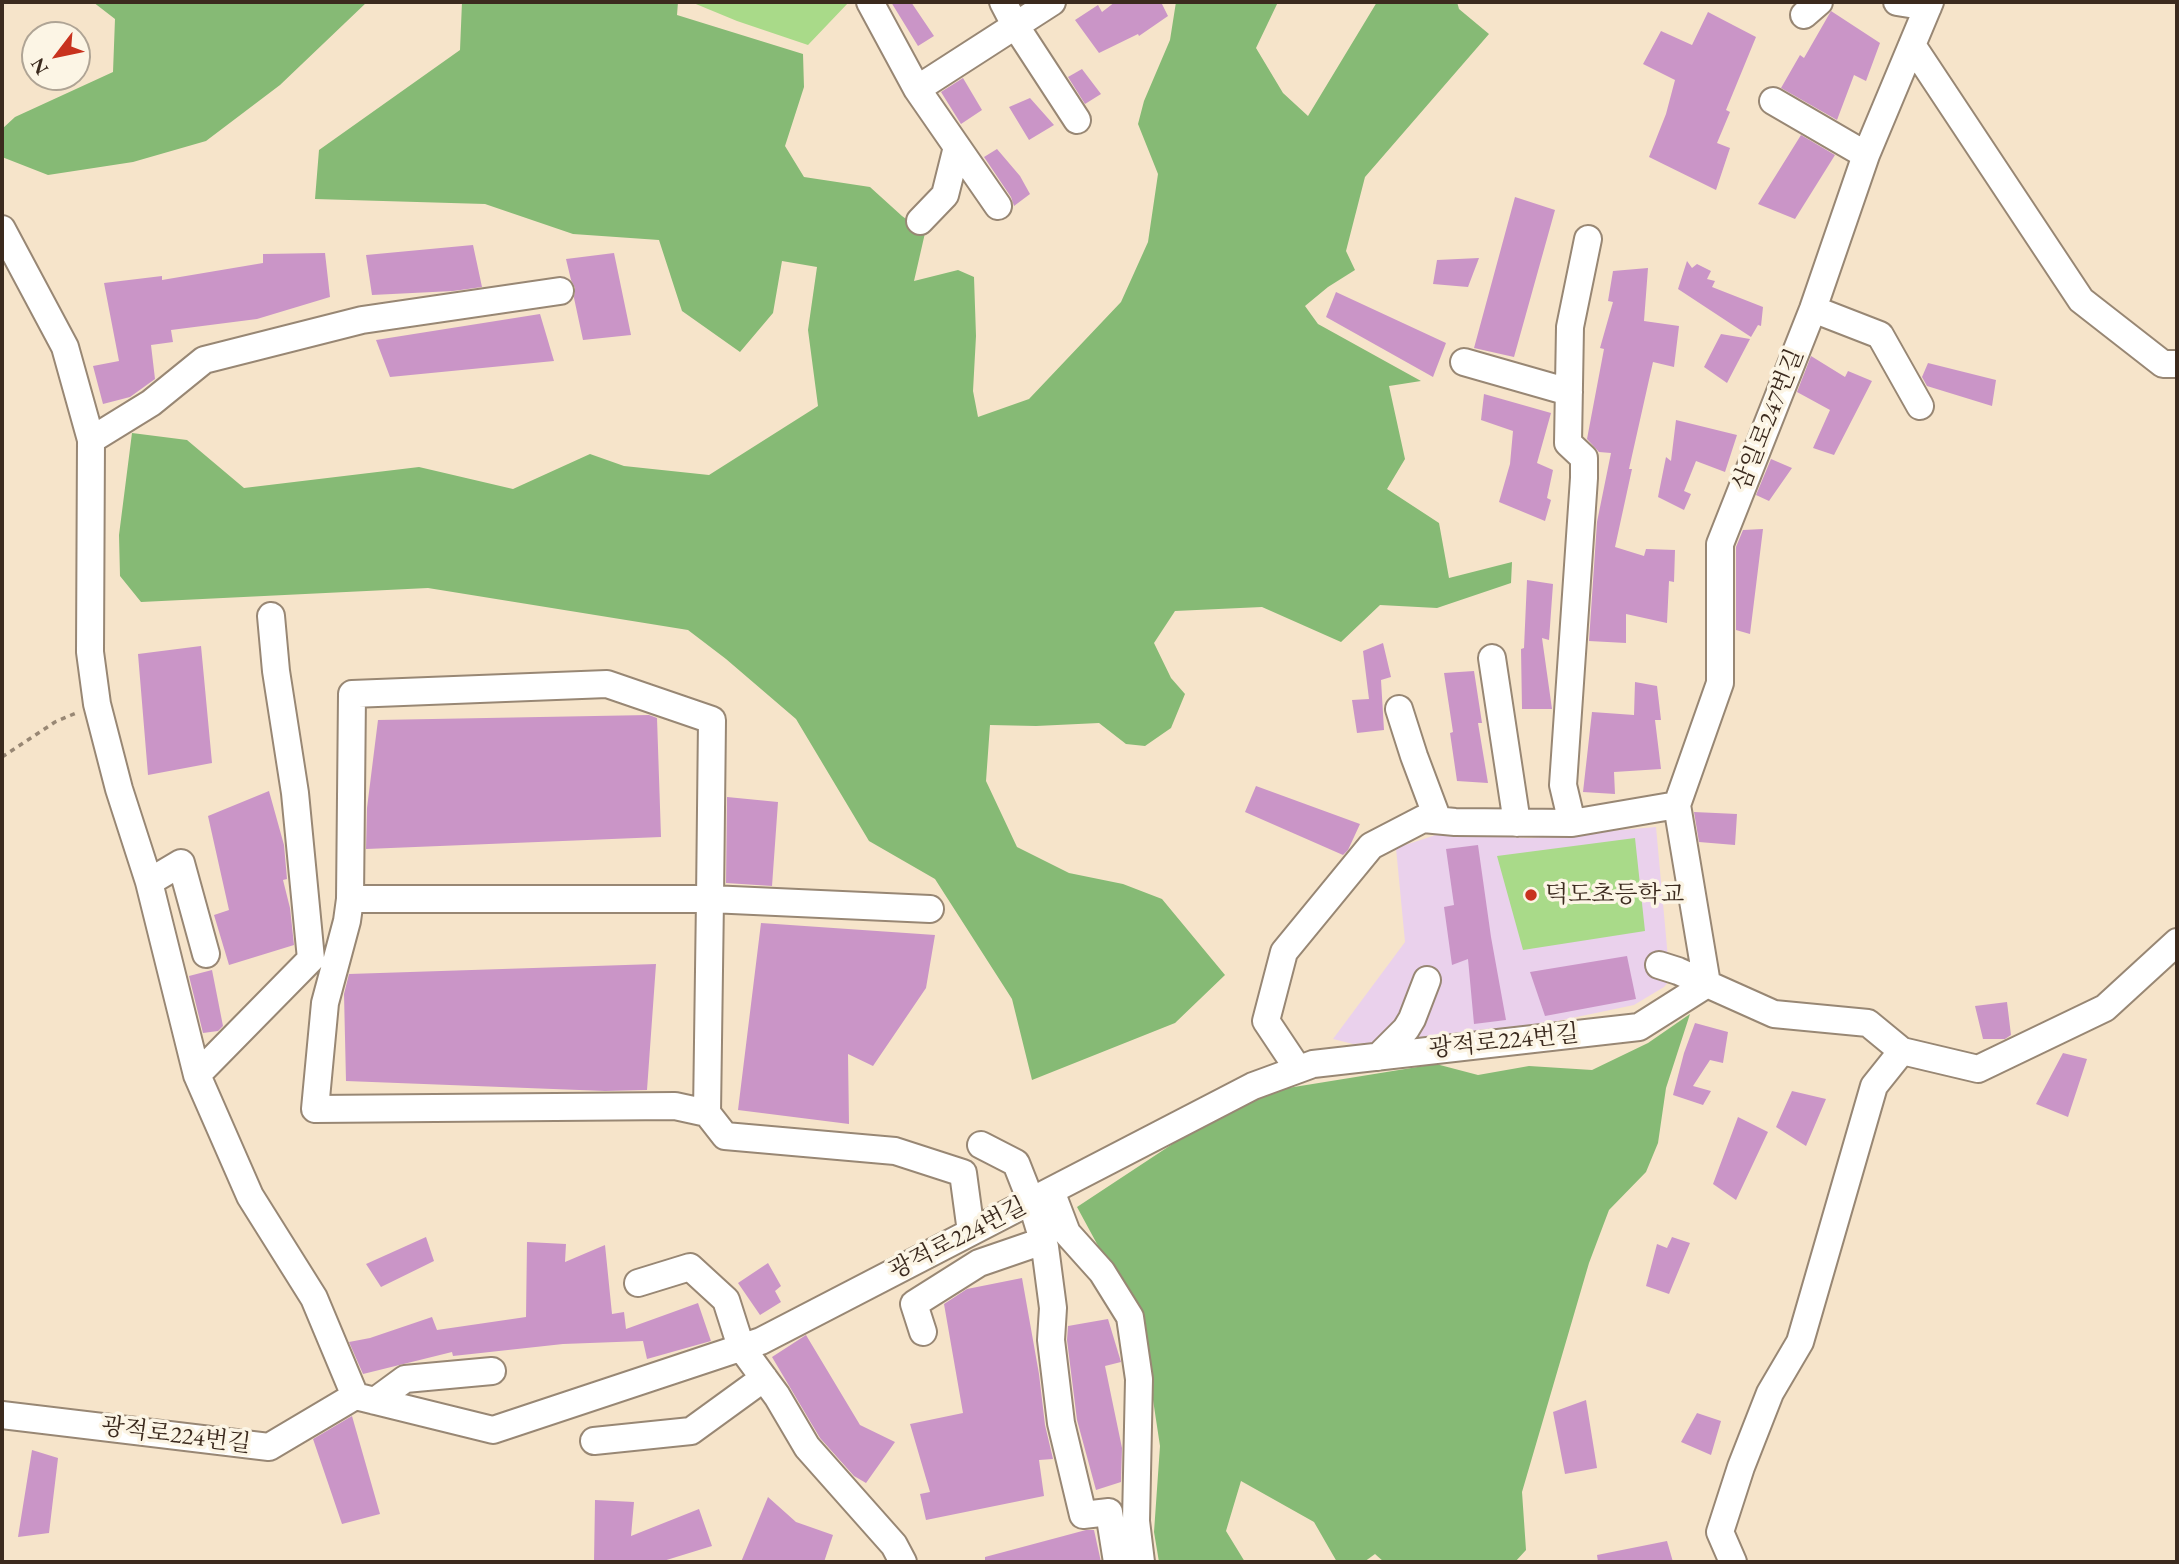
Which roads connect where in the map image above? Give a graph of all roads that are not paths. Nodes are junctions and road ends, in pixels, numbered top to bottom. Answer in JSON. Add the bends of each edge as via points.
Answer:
{"nodes":[{"id":1,"x":870,"y":2,"type":"edge"},
{"id":2,"x":1003,"y":2,"type":"edge"},
{"id":3,"x":1052,"y":2,"type":"edge"},
{"id":4,"x":1897,"y":2,"type":"edge"},
{"id":5,"x":1929,"y":4,"type":"edge"},
{"id":6,"x":1015,"y":25,"type":"junction"},
{"id":7,"x":1912,"y":45,"type":"junction"},
{"id":8,"x":917,"y":89,"type":"junction"},
{"id":9,"x":1773,"y":101,"type":"dead end"},
{"id":10,"x":1077,"y":120,"type":"dead end"},
{"id":11,"x":957,"y":147,"type":"junction"},
{"id":12,"x":1867,"y":155,"type":"junction"},
{"id":13,"x":998,"y":206,"type":"dead end"},
{"id":14,"x":920,"y":221,"type":"dead end"},
{"id":15,"x":2,"y":229,"type":"edge"},
{"id":16,"x":1588,"y":239,"type":"dead end"},
{"id":17,"x":560,"y":291,"type":"dead end"},
{"id":18,"x":1813,"y":309,"type":"junction"},
{"id":19,"x":1464,"y":362,"type":"dead end"},
{"id":20,"x":2177,"y":364,"type":"edge"},
{"id":21,"x":1569,"y":392,"type":"junction"},
{"id":22,"x":1920,"y":406,"type":"dead end"},
{"id":23,"x":91,"y":439,"type":"junction"},
{"id":24,"x":271,"y":616,"type":"dead end"},
{"id":25,"x":1492,"y":658,"type":"dead end"},
{"id":26,"x":1399,"y":709,"type":"dead end"},
{"id":27,"x":1677,"y":805,"type":"junction"},
{"id":28,"x":1438,"y":820,"type":"junction"},
{"id":29,"x":1517,"y":822,"type":"junction"},
{"id":30,"x":1572,"y":823,"type":"junction"},
{"id":31,"x":149,"y":882,"type":"junction"},
{"id":32,"x":350,"y":899,"type":"junction"},
{"id":33,"x":710,"y":899,"type":"junction"},
{"id":34,"x":930,"y":909,"type":"dead end"},
{"id":35,"x":2177,"y":942,"type":"edge"},
{"id":36,"x":206,"y":954,"type":"dead end"},
{"id":37,"x":1659,"y":965,"type":"dead end"},
{"id":38,"x":1427,"y":980,"type":"dead end"},
{"id":39,"x":1707,"y":984,"type":"junction"},
{"id":40,"x":1902,"y":1051,"type":"junction"},
{"id":41,"x":1378,"y":1056,"type":"junction"},
{"id":42,"x":1298,"y":1069,"type":"junction"},
{"id":43,"x":197,"y":1075,"type":"junction"},
{"id":44,"x":707,"y":1113,"type":"junction"},
{"id":45,"x":981,"y":1145,"type":"dead end"},
{"id":46,"x":1041,"y":1196,"type":"junction"},
{"id":47,"x":971,"y":1232,"type":"junction"},
{"id":48,"x":1043,"y":1241,"type":"junction"},
{"id":49,"x":638,"y":1283,"type":"dead end"},
{"id":50,"x":923,"y":1332,"type":"dead end"},
{"id":51,"x":741,"y":1348,"type":"junction"},
{"id":52,"x":492,"y":1371,"type":"dead end"},
{"id":53,"x":764,"y":1378,"type":"junction"},
{"id":54,"x":365,"y":1399,"type":"junction"},
{"id":55,"x":2,"y":1416,"type":"edge"},
{"id":56,"x":594,"y":1441,"type":"dead end"},
{"id":57,"x":903,"y":1562,"type":"edge"},
{"id":58,"x":1118,"y":1562,"type":"edge"},
{"id":59,"x":1141,"y":1562,"type":"edge"},
{"id":60,"x":1733,"y":1562,"type":"edge"}],
"edges":[{"from":1,"to":8,"type":"street"},
{"from":2,"to":6,"type":"street"},
{"from":3,"to":6,"type":"street"},
{"from":4,"to":5,"type":"street"},
{"from":5,"to":7,"type":"street","name":"삼일로247번길"},
{"from":6,"to":8,"type":"street"},
{"from":6,"to":10,"type":"street"},
{"from":7,"to":12,"type":"street","name":"삼일로247번길"},
{"from":7,"to":20,"type":"street","via":[[2081,300],[2163,364]]},
{"from":8,"to":11,"type":"street"},
{"from":9,"to":12,"type":"street"},
{"from":11,"to":13,"type":"street"},
{"from":11,"to":14,"type":"street","via":[[945,195]]},
{"from":12,"to":18,"type":"street","name":"삼일로247번길"},
{"from":15,"to":23,"type":"street","via":[[65,347]]},
{"from":16,"to":21,"type":"street","via":[[1570,327]]},
{"from":17,"to":23,"type":"street","via":[[362,320],[204,359],[151,403]]},
{"from":18,"to":22,"type":"street","via":[[1880,335]]},
{"from":18,"to":27,"type":"street","name":"삼일로247번길","via":[[1720,544],[1720,683]]},
{"from":19,"to":21,"type":"street"},
{"from":21,"to":30,"type":"street","via":[[1568,443],[1584,458],[1563,785]]},
{"from":23,"to":31,"type":"street","via":[[90,652],[97,704]]},
{"from":24,"to":43,"type":"street","via":[[311,959]]},
{"from":25,"to":29,"type":"street"},
{"from":26,"to":28,"type":"street"},
{"from":27,"to":30,"type":"street"},
{"from":27,"to":39,"type":"street","name":"삼일로247번길"},
{"from":28,"to":29,"type":"street"},
{"from":28,"to":42,"type":"street","via":[[1423,819],[1371,846],[1284,952],[1266,1021]]},
{"from":29,"to":30,"type":"street"},
{"from":31,"to":36,"type":"street","via":[[181,863]]},
{"from":31,"to":43,"type":"street"},
{"from":32,"to":33,"type":"street"},
{"from":32,"to":33,"type":"street","via":[[352,694],[607,684],[712,720]]},
{"from":32,"to":44,"type":"street","via":[[325,1003],[315,1109],[675,1106]]},
{"from":33,"to":34,"type":"street"},
{"from":33,"to":44,"type":"street"},
{"from":35,"to":40,"type":"street","via":[[2105,1008],[1978,1069]]},
{"from":37,"to":39,"type":"street"},
{"from":38,"to":41,"type":"street","via":[[1406,1029]]},
{"from":39,"to":40,"type":"street","via":[[1774,1014],[1868,1023]]},
{"from":39,"to":41,"type":"street","name":"광적로224번길","via":[[1639,1027]]},
{"from":40,"to":60,"type":"street","via":[[1874,1086],[1800,1342],[1770,1393],[1741,1467],[1720,1532]]},
{"from":41,"to":42,"type":"street","name":"광적로224번길"},
{"from":42,"to":46,"type":"street","name":"광적로224번길","via":[[1253,1086]]},
{"from":43,"to":54,"type":"street","via":[[250,1196],[314,1298]]},
{"from":44,"to":47,"type":"street","via":[[725,1136],[895,1151],[963,1173]]},
{"from":45,"to":46,"type":"street","via":[[1016,1163]]},
{"from":46,"to":47,"type":"street","name":"광적로224번길"},
{"from":46,"to":48,"type":"street"},
{"from":46,"to":59,"type":"street","via":[[1102,1272],[1129,1317],[1139,1379],[1136,1521]]},
{"from":47,"to":51,"type":"street","name":"광적로224번길"},
{"from":48,"to":50,"type":"street","via":[[979,1264],[914,1304]]},
{"from":48,"to":58,"type":"street","via":[[1061,1423],[1083,1515],[1110,1512]]},
{"from":49,"to":51,"type":"street","via":[[690,1267],[726,1300]]},
{"from":51,"to":53,"type":"street"},
{"from":51,"to":54,"type":"street","name":"광적로224번길","via":[[494,1430]]},
{"from":52,"to":54,"type":"street","via":[[405,1379]]},
{"from":53,"to":56,"type":"street","via":[[691,1431]]},
{"from":53,"to":57,"type":"street","via":[[807,1447],[894,1545]]},
{"from":54,"to":55,"type":"street","name":"광적로224번길","via":[[269,1447]]}]}
